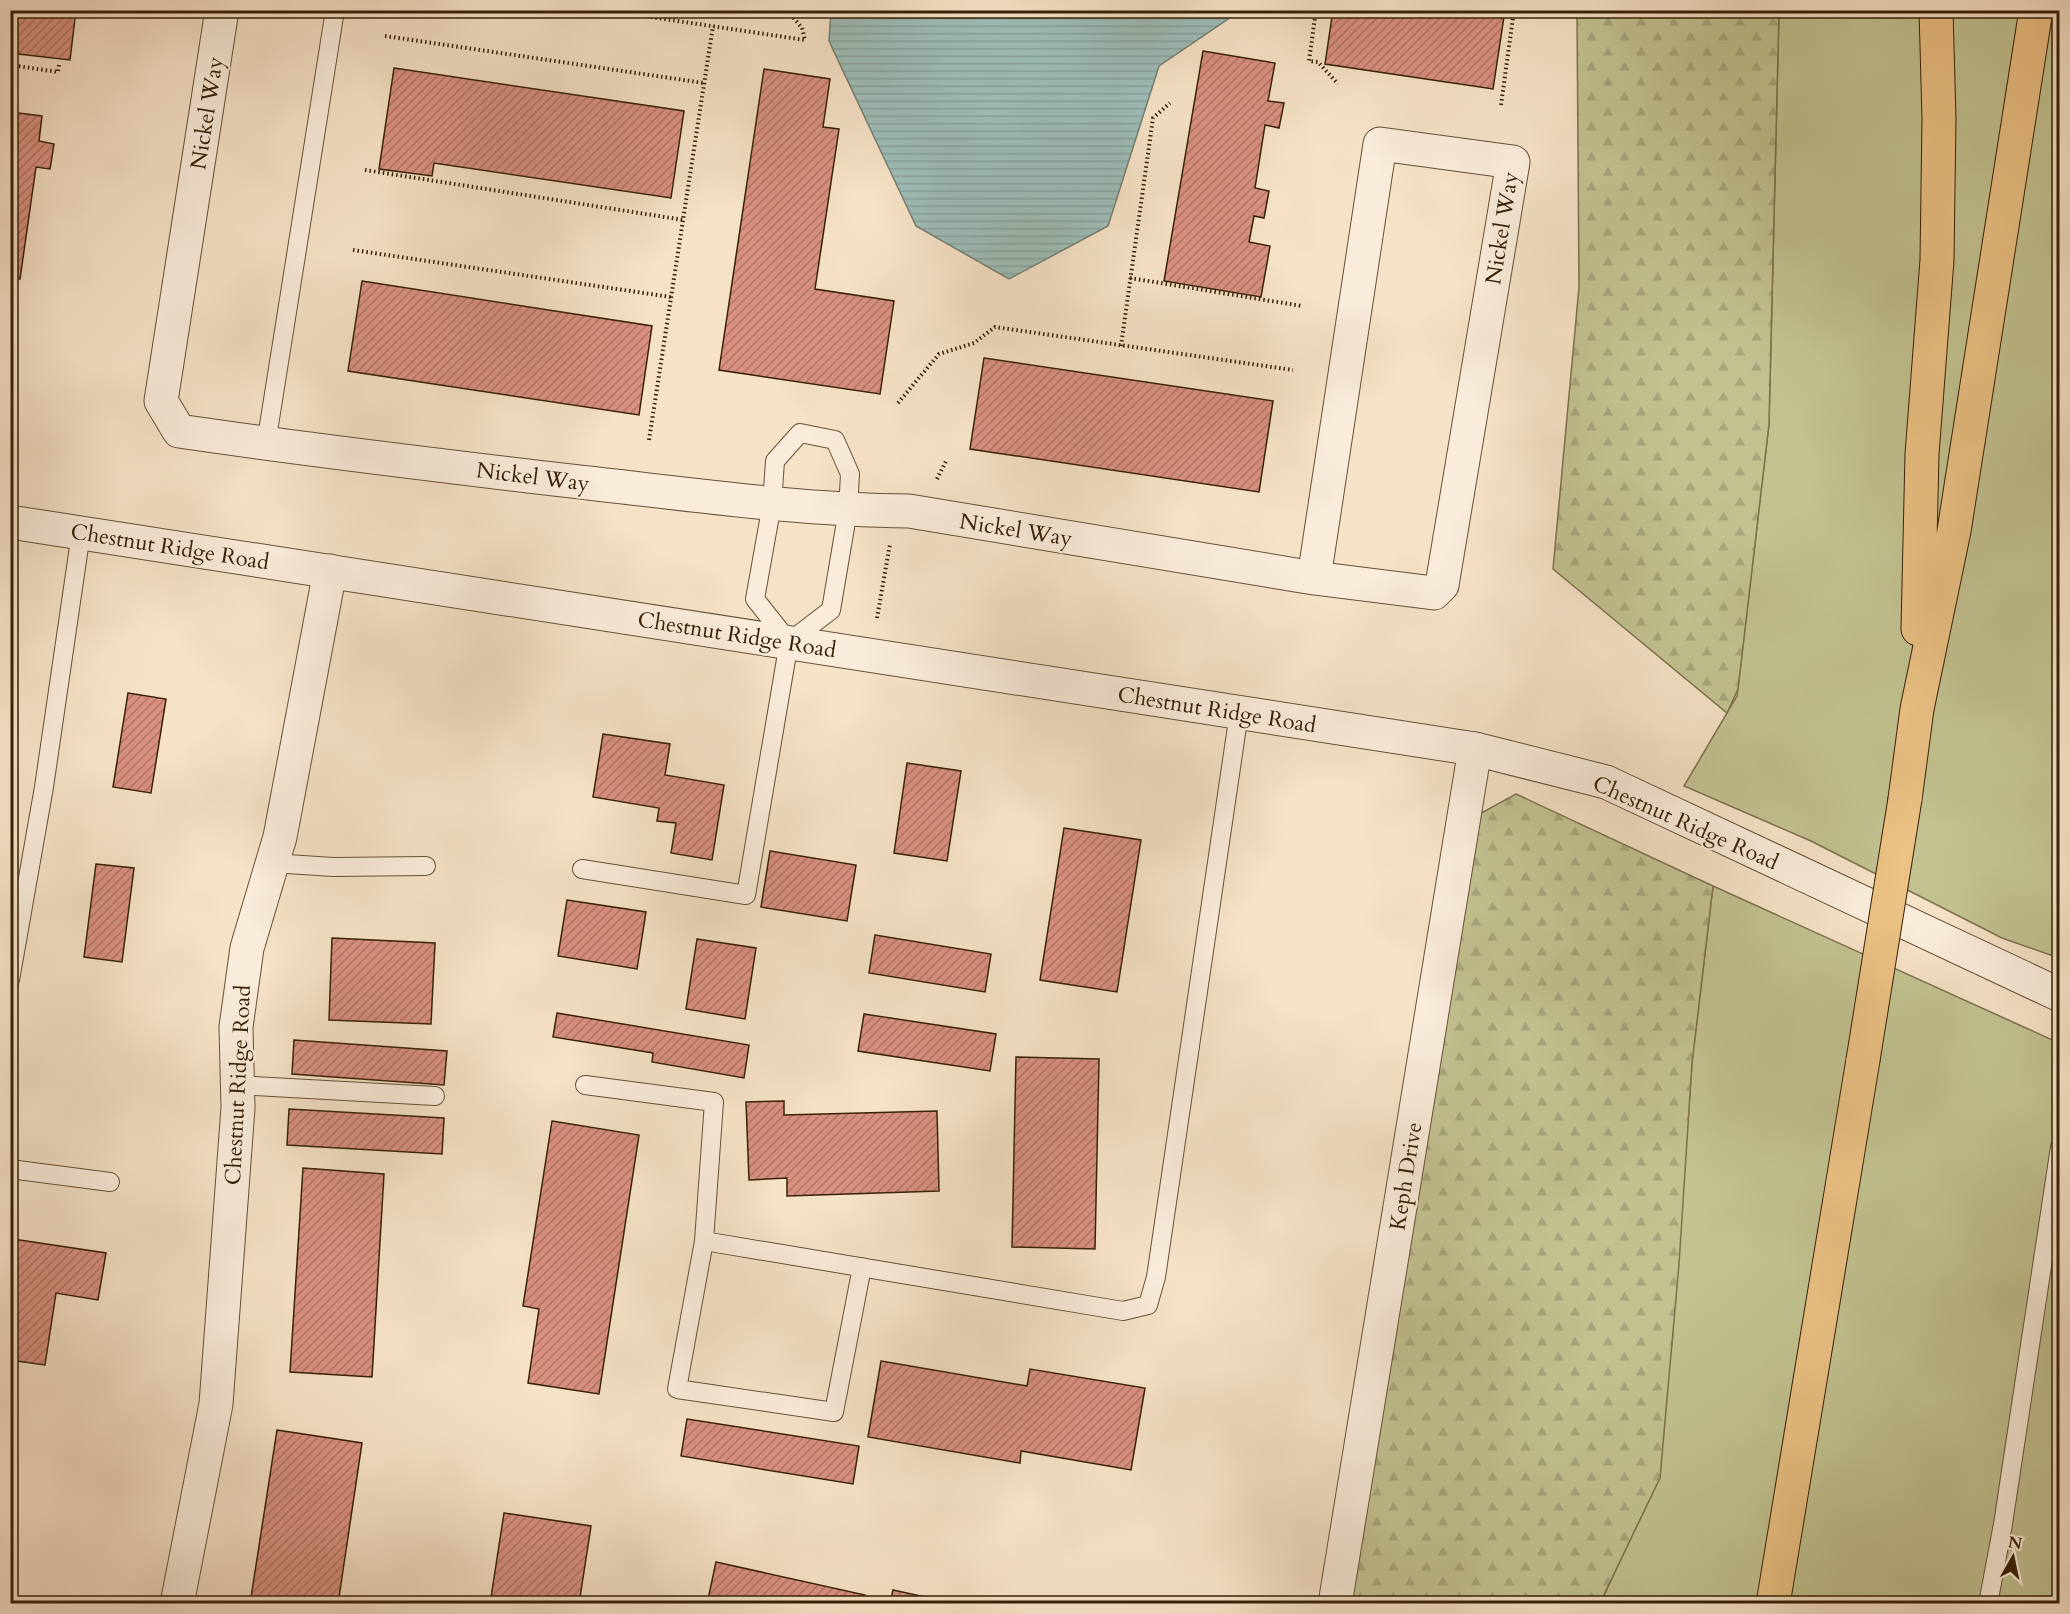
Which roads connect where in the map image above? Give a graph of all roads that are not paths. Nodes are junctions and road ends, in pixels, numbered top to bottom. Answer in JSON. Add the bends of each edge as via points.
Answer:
{"nodes":[{"id":1,"x":222,"y":10,"type":"edge"},
{"id":2,"x":335,"y":10,"type":"edge"},
{"id":3,"x":1936,"y":10,"type":"edge"},
{"id":4,"x":2036,"y":10,"type":"edge"},
{"id":5,"x":266,"y":444,"type":"junction"},
{"id":6,"x":772,"y":504,"type":"junction"},
{"id":7,"x":848,"y":510,"type":"junction"},
{"id":8,"x":10,"y":522,"type":"edge"},
{"id":9,"x":81,"y":533,"type":"junction"},
{"id":10,"x":330,"y":571,"type":"junction"},
{"id":11,"x":1314,"y":578,"type":"junction"},
{"id":12,"x":789,"y":642,"type":"junction"},
{"id":13,"x":1917,"y":709,"type":"junction"},
{"id":14,"x":1239,"y":713,"type":"junction"},
{"id":15,"x":1475,"y":749,"type":"junction"},
{"id":16,"x":272,"y":862,"type":"junction"},
{"id":17,"x":426,"y":866,"type":"dead end"},
{"id":18,"x":582,"y":869,"type":"dead end"},
{"id":19,"x":10,"y":980,"type":"edge"},
{"id":20,"x":2060,"y":995,"type":"edge"},
{"id":21,"x":237,"y":1085,"type":"junction"},
{"id":22,"x":585,"y":1085,"type":"dead end"},
{"id":23,"x":435,"y":1096,"type":"dead end"},
{"id":24,"x":2060,"y":1147,"type":"edge"},
{"id":25,"x":10,"y":1169,"type":"edge"},
{"id":26,"x":110,"y":1182,"type":"dead end"},
{"id":27,"x":704,"y":1241,"type":"junction"},
{"id":28,"x":862,"y":1268,"type":"junction"},
{"id":29,"x":177,"y":1604,"type":"edge"},
{"id":30,"x":1335,"y":1604,"type":"edge"},
{"id":31,"x":1773,"y":1604,"type":"edge"},
{"id":32,"x":1988,"y":1604,"type":"edge"}],
"edges":[{"from":1,"to":5,"type":"street","name":"Nickel Way","via":[[161,401],[179,431]]},
{"from":2,"to":5,"type":"lane"},
{"from":3,"to":13,"type":"highway","via":[[1938,228],[1922,454]]},
{"from":4,"to":13,"type":"highway","via":[[1954,531]]},
{"from":5,"to":6,"type":"street","name":"Nickel Way"},
{"from":6,"to":7,"type":"street","name":"Nickel Way"},
{"from":6,"to":7,"type":"lane","via":[[775,461],[800,433],[835,440],[850,474]]},
{"from":6,"to":12,"type":"lane","via":[[755,599]]},
{"from":7,"to":11,"type":"street","name":"Nickel Way","via":[[909,511]]},
{"from":7,"to":12,"type":"lane","via":[[831,609]]},
{"from":8,"to":9,"type":"street","name":"Chestnut Ridge Road"},
{"from":9,"to":10,"type":"street","name":"Chestnut Ridge Road"},
{"from":9,"to":19,"type":"lane","via":[[44,787]]},
{"from":10,"to":12,"type":"street","name":"Chestnut Ridge Road"},
{"from":10,"to":16,"type":"street","name":"Chestnut Ridge Road"},
{"from":11,"to":11,"type":"street","name":"Nickel Way","via":[[1380,144],[1513,162],[1443,585],[1434,593]]},
{"from":12,"to":14,"type":"street","name":"Chestnut Ridge Road"},
{"from":12,"to":18,"type":"lane","via":[[746,895]]},
{"from":13,"to":31,"type":"highway","bridge":true},
{"from":14,"to":15,"type":"street","name":"Chestnut Ridge Road"},
{"from":14,"to":28,"type":"lane","via":[[1149,1305],[1123,1311]]},
{"from":15,"to":20,"type":"street","name":"Chestnut Ridge Road","via":[[1606,782]]},
{"from":15,"to":30,"type":"street","name":"Keph Drive"},
{"from":16,"to":17,"type":"lane","via":[[333,867]]},
{"from":16,"to":21,"type":"street","name":"Chestnut Ridge Road","via":[[247,948],[236,1027]]},
{"from":21,"to":23,"type":"lane"},
{"from":21,"to":29,"type":"street","name":"Chestnut Ridge Road","via":[[216,1404]]},
{"from":22,"to":27,"type":"lane","via":[[714,1102]]},
{"from":24,"to":32,"type":"lane"},
{"from":25,"to":26,"type":"lane"},
{"from":27,"to":28,"type":"lane"},
{"from":27,"to":28,"type":"lane","via":[[677,1389],[834,1412]]}]}
